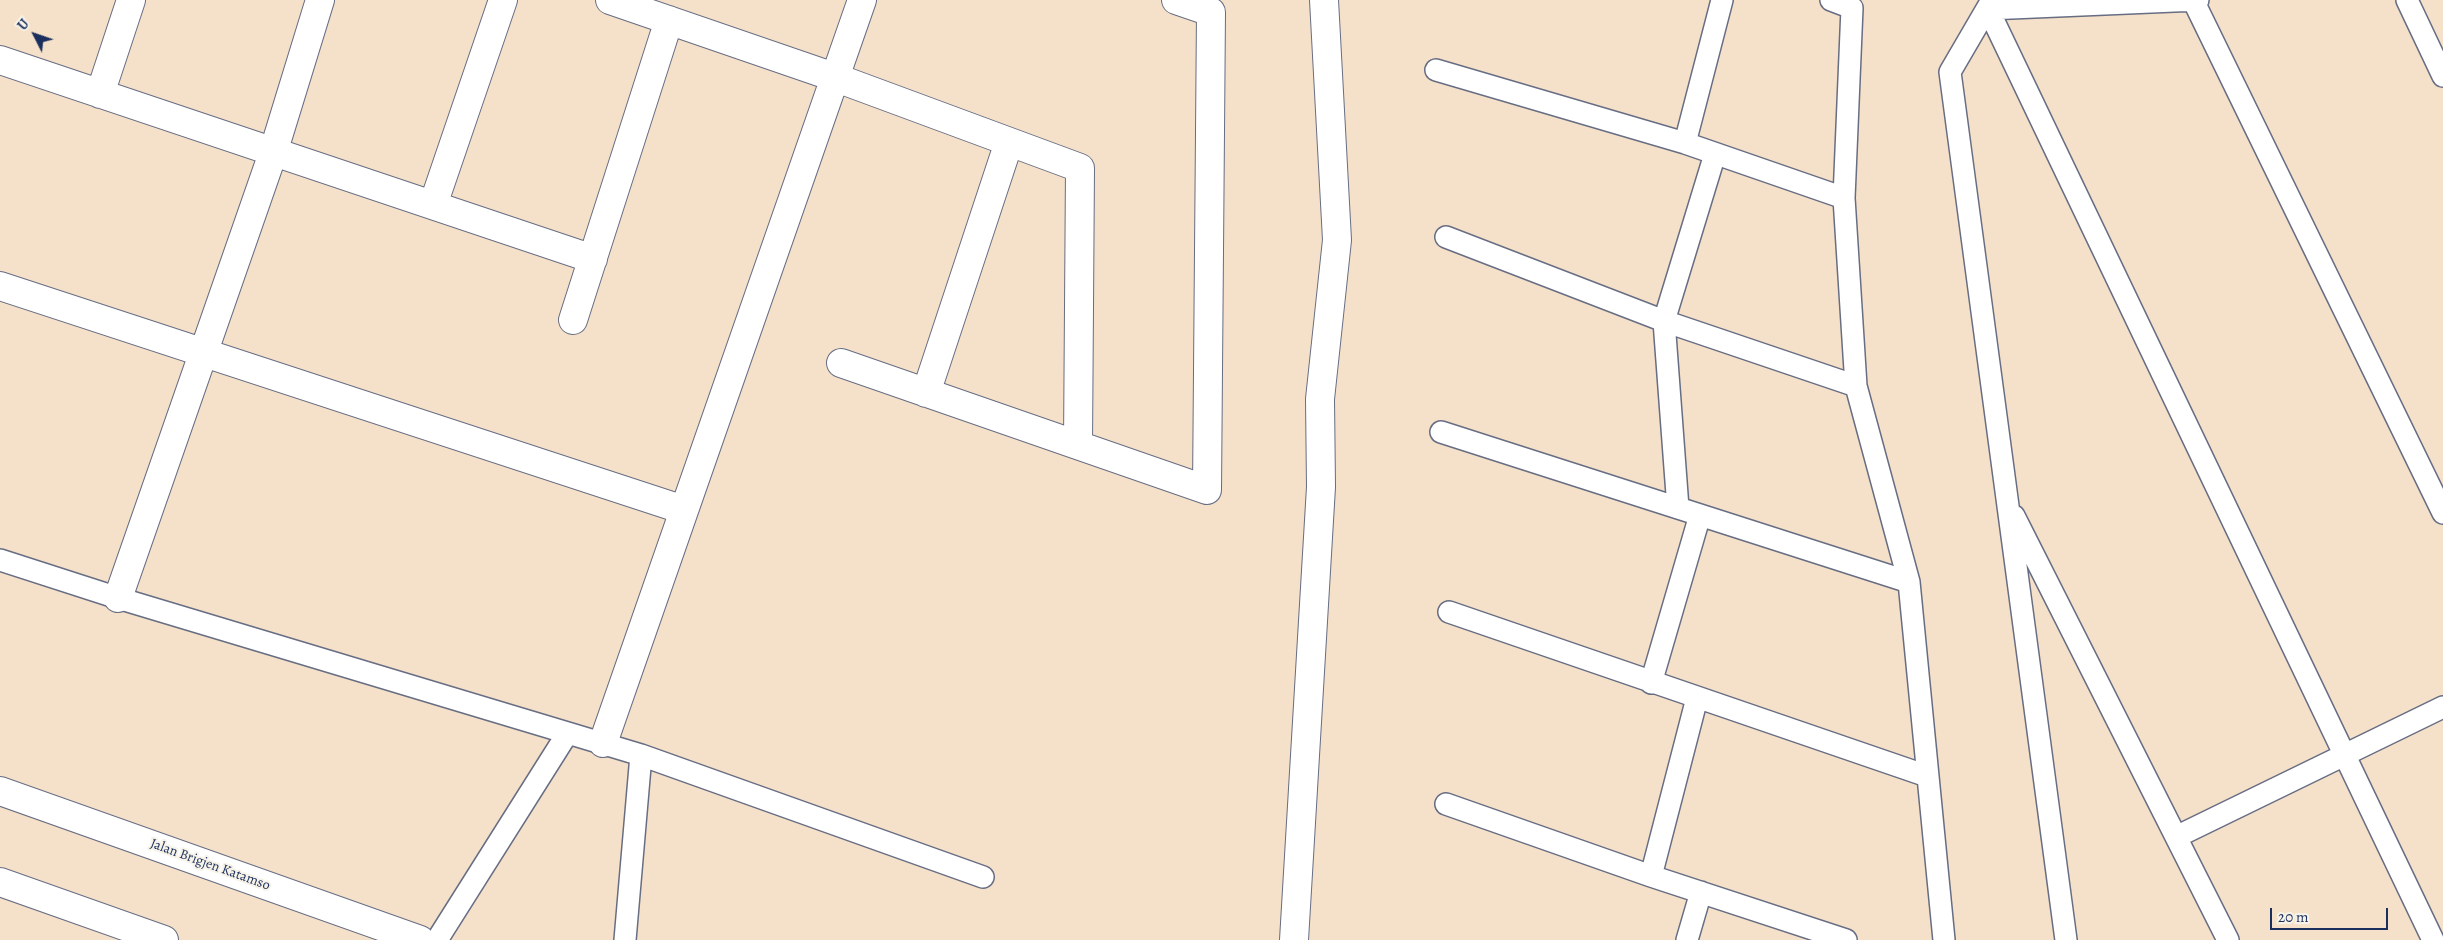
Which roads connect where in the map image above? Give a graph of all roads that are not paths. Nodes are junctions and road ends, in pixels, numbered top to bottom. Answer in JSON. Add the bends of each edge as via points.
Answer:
{"nodes":[{"id":1,"x":131,"y":0,"type":"edge"},
{"id":2,"x":320,"y":0,"type":"edge"},
{"id":3,"x":503,"y":0,"type":"edge"},
{"id":4,"x":610,"y":0,"type":"edge"},
{"id":5,"x":862,"y":0,"type":"edge"},
{"id":6,"x":1176,"y":0,"type":"edge"},
{"id":7,"x":1324,"y":0,"type":"edge"},
{"id":8,"x":1722,"y":0,"type":"edge"},
{"id":9,"x":1831,"y":0,"type":"edge"},
{"id":10,"x":2193,"y":0,"type":"edge"},
{"id":11,"x":2198,"y":0,"type":"edge"},
{"id":12,"x":2406,"y":0,"type":"edge"},
{"id":13,"x":1990,"y":4,"type":"edge"},
{"id":14,"x":669,"y":20,"type":"junction"},
{"id":15,"x":0,"y":60,"type":"edge"},
{"id":16,"x":1436,"y":70,"type":"dead end"},
{"id":17,"x":2443,"y":76,"type":"edge"},
{"id":18,"x":834,"y":77,"type":"junction"},
{"id":19,"x":100,"y":94,"type":"junction"},
{"id":20,"x":1009,"y":142,"type":"junction"},
{"id":21,"x":1685,"y":143,"type":"junction"},
{"id":22,"x":273,"y":153,"type":"junction"},
{"id":23,"x":1715,"y":154,"type":"junction"},
{"id":24,"x":1844,"y":198,"type":"junction"},
{"id":25,"x":433,"y":205,"type":"junction"},
{"id":26,"x":1446,"y":237,"type":"dead end"},
{"id":27,"x":593,"y":258,"type":"junction"},
{"id":28,"x":0,"y":286,"type":"edge"},
{"id":29,"x":573,"y":320,"type":"dead end"},
{"id":30,"x":1664,"y":321,"type":"junction"},
{"id":31,"x":203,"y":354,"type":"junction"},
{"id":32,"x":841,"y":363,"type":"dead end"},
{"id":33,"x":1856,"y":386,"type":"junction"},
{"id":34,"x":926,"y":393,"type":"junction"},
{"id":35,"x":1441,"y":432,"type":"dead end"},
{"id":36,"x":1078,"y":445,"type":"junction"},
{"id":37,"x":2006,"y":500,"type":"junction"},
{"id":38,"x":1678,"y":508,"type":"junction"},
{"id":39,"x":684,"y":510,"type":"junction"},
{"id":40,"x":2443,"y":512,"type":"edge"},
{"id":41,"x":1700,"y":515,"type":"junction"},
{"id":42,"x":0,"y":560,"type":"edge"},
{"id":43,"x":1909,"y":582,"type":"junction"},
{"id":44,"x":118,"y":598,"type":"junction"},
{"id":45,"x":1449,"y":612,"type":"dead end"},
{"id":46,"x":1651,"y":683,"type":"junction"},
{"id":47,"x":1697,"y":698,"type":"junction"},
{"id":48,"x":2443,"y":707,"type":"edge"},
{"id":49,"x":567,"y":734,"type":"junction"},
{"id":50,"x":603,"y":742,"type":"junction"},
{"id":51,"x":641,"y":754,"type":"junction"},
{"id":52,"x":2345,"y":755,"type":"junction"},
{"id":53,"x":1927,"y":776,"type":"junction"},
{"id":54,"x":0,"y":791,"type":"edge"},
{"id":55,"x":1446,"y":804,"type":"dead end"},
{"id":56,"x":2176,"y":837,"type":"junction"},
{"id":57,"x":1651,"y":876,"type":"junction"},
{"id":58,"x":983,"y":877,"type":"dead end"},
{"id":59,"x":0,"y":882,"type":"edge"},
{"id":60,"x":1701,"y":892,"type":"junction"},
{"id":61,"x":164,"y":940,"type":"edge"},
{"id":62,"x":420,"y":940,"type":"edge"},
{"id":63,"x":437,"y":940,"type":"edge"},
{"id":64,"x":626,"y":940,"type":"edge"},
{"id":65,"x":1294,"y":940,"type":"edge"},
{"id":66,"x":1687,"y":940,"type":"edge"},
{"id":67,"x":1846,"y":940,"type":"edge"},
{"id":68,"x":1944,"y":940,"type":"edge"},
{"id":69,"x":2066,"y":940,"type":"edge"},
{"id":70,"x":2228,"y":940,"type":"edge"},
{"id":71,"x":2433,"y":940,"type":"edge"}],
"edges":[{"from":1,"to":19,"type":"main road"},
{"from":2,"to":22,"type":"main road"},
{"from":3,"to":25,"type":"main road"},
{"from":4,"to":14,"type":"main road"},
{"from":5,"to":18,"type":"main road"},
{"from":6,"to":36,"type":"main road","via":[[1211,12],[1207,490]]},
{"from":7,"to":65,"type":"main road","via":[[1337,240],[1320,399],[1321,487]]},
{"from":8,"to":21,"type":"lane"},
{"from":9,"to":24,"type":"lane","via":[[1852,8]]},
{"from":10,"to":11,"type":"lane"},
{"from":10,"to":13,"type":"lane"},
{"from":10,"to":40,"type":"lane"},
{"from":12,"to":17,"type":"lane"},
{"from":13,"to":37,"type":"lane","via":[[1950,72]]},
{"from":13,"to":52,"type":"lane"},
{"from":14,"to":18,"type":"main road"},
{"from":14,"to":27,"type":"main road"},
{"from":15,"to":19,"type":"main road"},
{"from":16,"to":21,"type":"lane"},
{"from":18,"to":20,"type":"main road"},
{"from":18,"to":39,"type":"main road"},
{"from":19,"to":22,"type":"main road"},
{"from":20,"to":34,"type":"main road"},
{"from":20,"to":36,"type":"main road","via":[[1080,168]]},
{"from":21,"to":23,"type":"lane"},
{"from":22,"to":25,"type":"main road"},
{"from":22,"to":31,"type":"main road"},
{"from":23,"to":24,"type":"lane"},
{"from":23,"to":30,"type":"lane"},
{"from":24,"to":33,"type":"lane"},
{"from":25,"to":27,"type":"main road"},
{"from":26,"to":30,"type":"lane"},
{"from":27,"to":29,"type":"main road"},
{"from":28,"to":31,"type":"main road"},
{"from":30,"to":33,"type":"lane"},
{"from":30,"to":38,"type":"lane"},
{"from":31,"to":39,"type":"main road"},
{"from":31,"to":44,"type":"main road"},
{"from":32,"to":34,"type":"main road"},
{"from":33,"to":43,"type":"lane"},
{"from":34,"to":36,"type":"main road"},
{"from":35,"to":38,"type":"lane"},
{"from":37,"to":56,"type":"lane"},
{"from":37,"to":69,"type":"lane"},
{"from":38,"to":41,"type":"lane"},
{"from":39,"to":50,"type":"main road"},
{"from":41,"to":43,"type":"lane"},
{"from":41,"to":46,"type":"lane"},
{"from":42,"to":44,"type":"lane"},
{"from":43,"to":53,"type":"lane"},
{"from":44,"to":49,"type":"lane"},
{"from":45,"to":46,"type":"lane"},
{"from":46,"to":47,"type":"lane"},
{"from":47,"to":53,"type":"lane"},
{"from":47,"to":57,"type":"lane"},
{"from":48,"to":52,"type":"lane"},
{"from":49,"to":50,"type":"lane"},
{"from":49,"to":63,"type":"lane"},
{"from":50,"to":51,"type":"lane"},
{"from":51,"to":58,"type":"lane"},
{"from":51,"to":64,"type":"lane"},
{"from":52,"to":56,"type":"lane"},
{"from":52,"to":71,"type":"lane"},
{"from":53,"to":68,"type":"lane"},
{"from":54,"to":62,"type":"main road","name":"Jalan Brigjen Katamso"},
{"from":55,"to":57,"type":"lane"},
{"from":56,"to":70,"type":"lane"},
{"from":57,"to":60,"type":"lane"},
{"from":59,"to":61,"type":"main road"},
{"from":60,"to":66,"type":"lane"},
{"from":60,"to":67,"type":"lane"}]}
